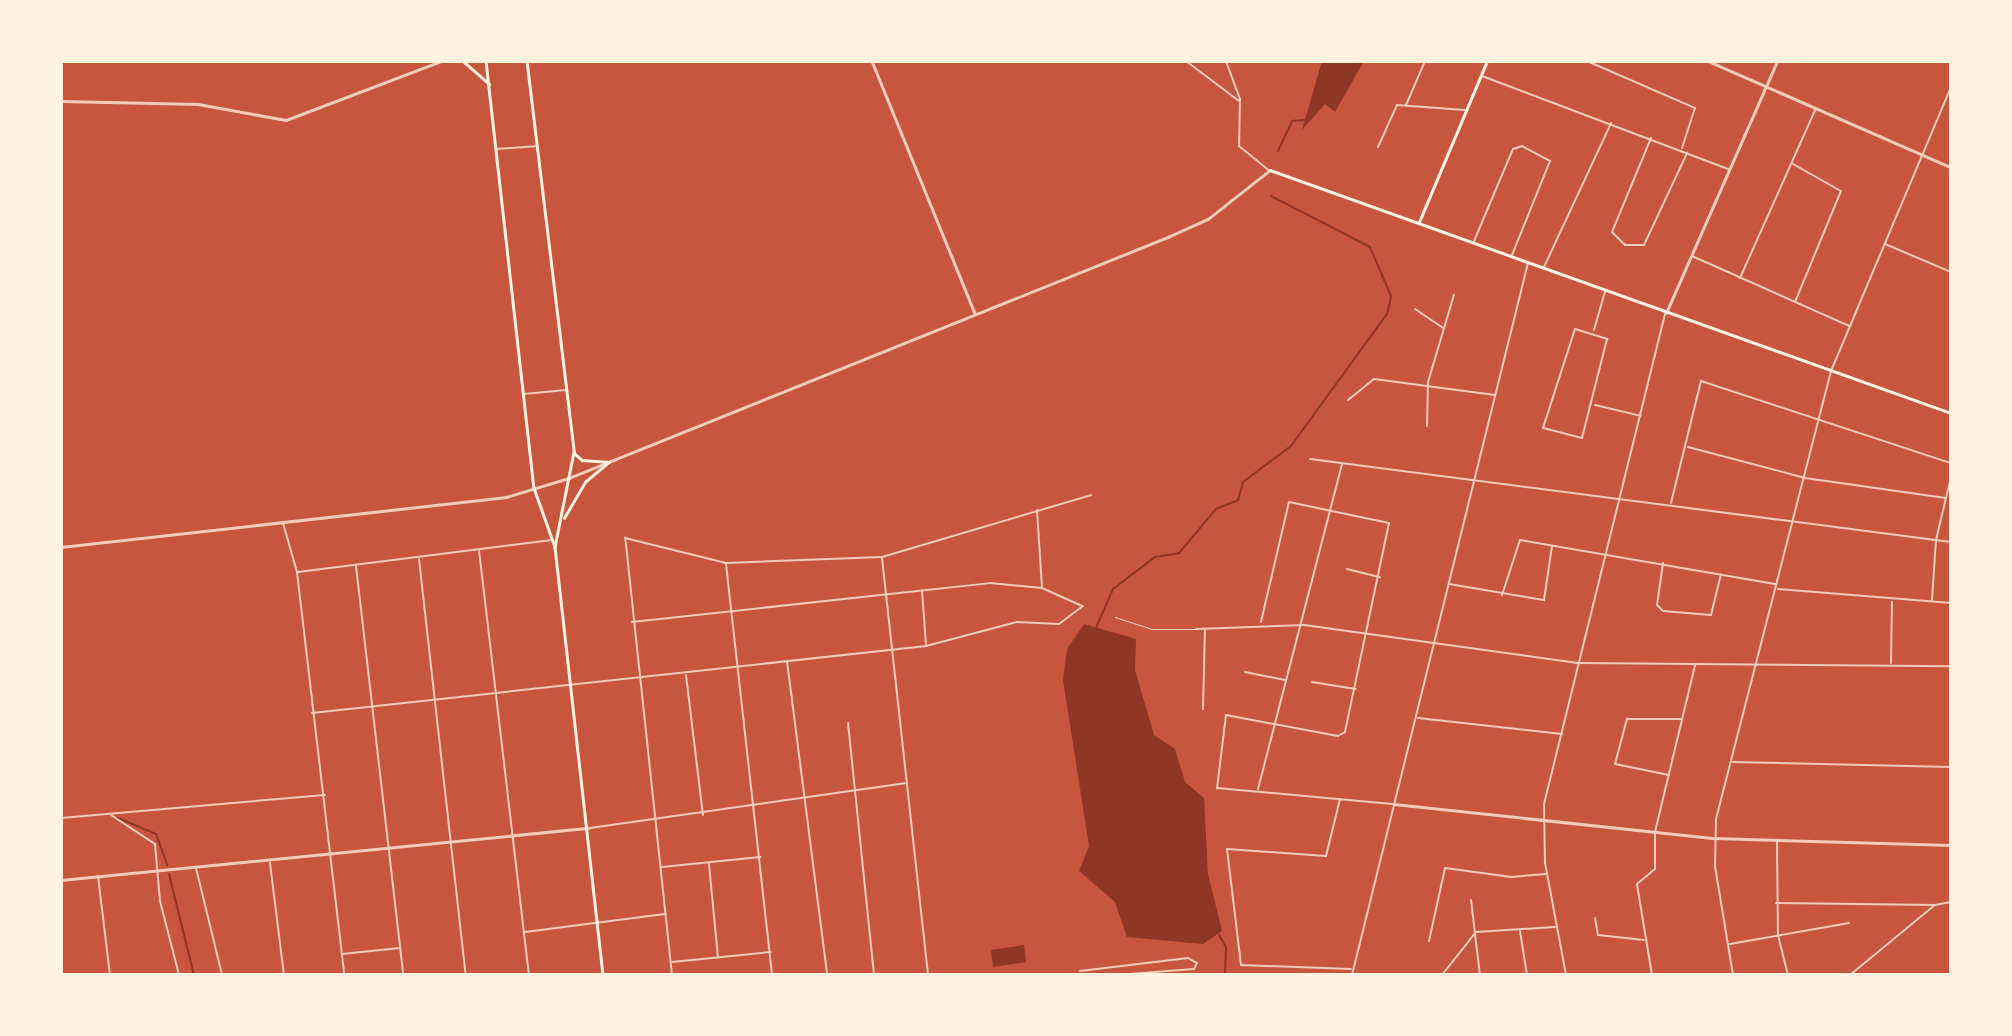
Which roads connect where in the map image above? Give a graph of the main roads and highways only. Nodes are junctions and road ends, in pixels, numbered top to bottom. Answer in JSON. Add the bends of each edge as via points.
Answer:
{"nodes":[{"id":1,"x":463,"y":61,"type":"edge"},
{"id":2,"x":486,"y":61,"type":"edge"},
{"id":3,"x":528,"y":61,"type":"edge"},
{"id":4,"x":1487,"y":61,"type":"edge"},
{"id":5,"x":489,"y":85,"type":"junction"},
{"id":6,"x":1270,"y":170,"type":"road end"},
{"id":7,"x":1419,"y":222,"type":"junction"},
{"id":8,"x":1951,"y":414,"type":"edge"},
{"id":9,"x":574,"y":452,"type":"junction"},
{"id":10,"x":561,"y":525,"type":"junction"},
{"id":11,"x":555,"y":547,"type":"junction"},
{"id":12,"x":603,"y":975,"type":"edge"}],
"edges":[{"from":1,"to":5,"type":"main road"},
{"from":2,"to":5,"type":"main road"},
{"from":3,"to":9,"type":"main road"},
{"from":4,"to":7,"type":"main road"},
{"from":5,"to":11,"type":"main road","via":[[534,488]]},
{"from":6,"to":7,"type":"main road"},
{"from":7,"to":8,"type":"main road"},
{"from":9,"to":10,"type":"main road"},
{"from":9,"to":10,"type":"main road","via":[[582,460],[609,462],[585,482]]},
{"from":10,"to":11,"type":"main road"},
{"from":11,"to":12,"type":"main road"}]}
